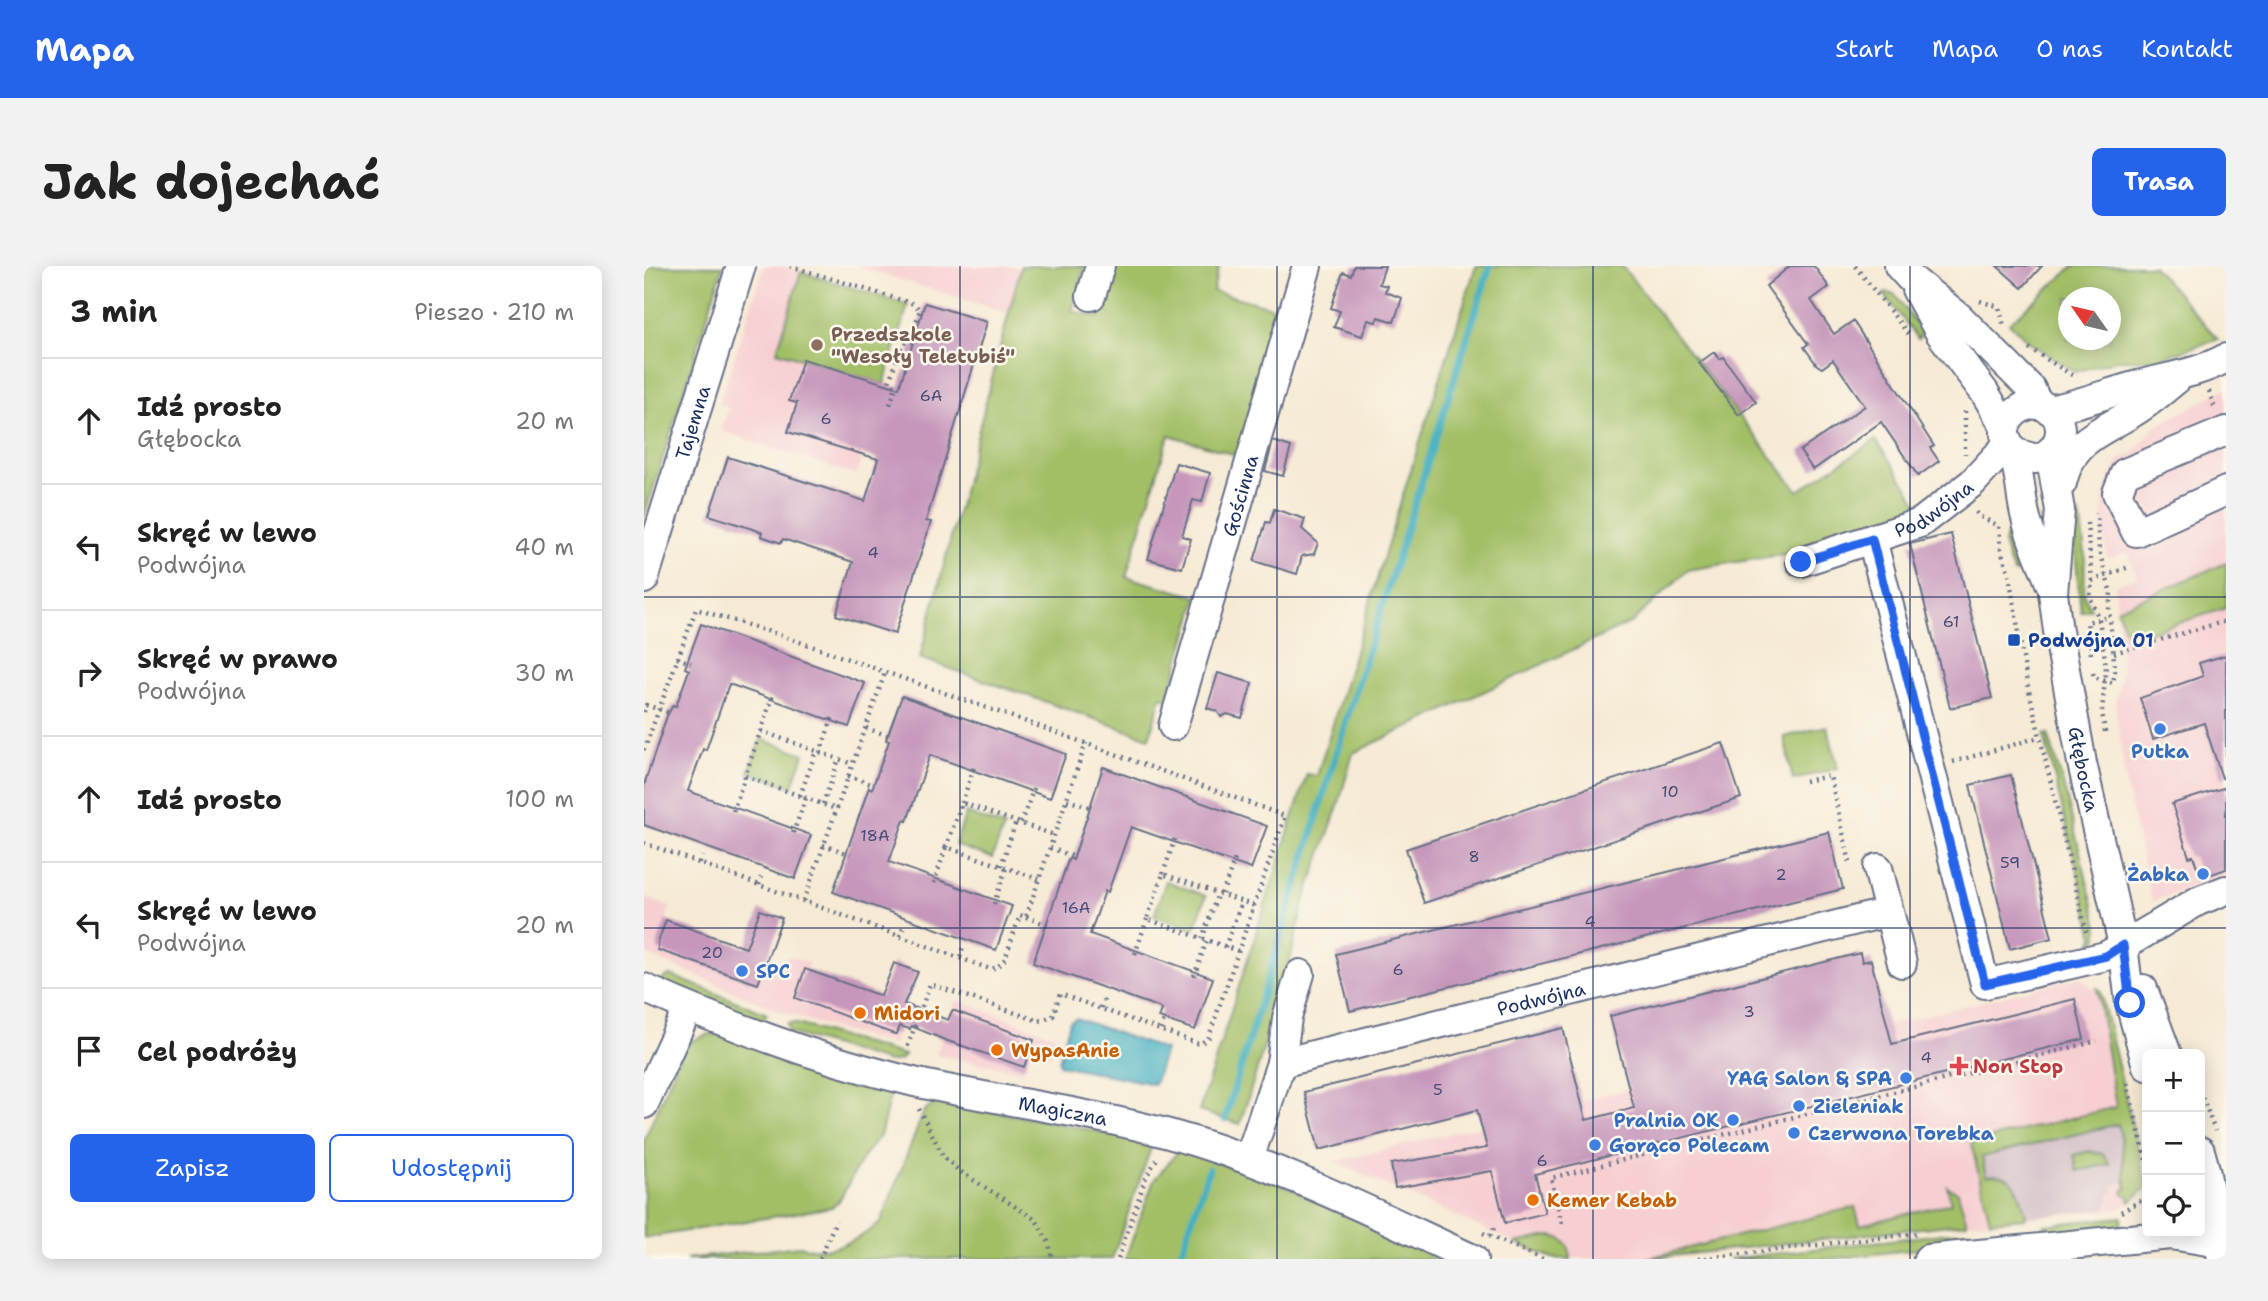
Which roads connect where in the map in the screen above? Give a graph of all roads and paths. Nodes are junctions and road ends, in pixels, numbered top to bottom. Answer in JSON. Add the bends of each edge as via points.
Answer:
{"nodes":[{"id":1,"x":741,"y":266,"type":"edge"},
{"id":2,"x":790,"y":266,"type":"edge"},
{"id":3,"x":1100,"y":266,"type":"edge"},
{"id":4,"x":1307,"y":266,"type":"edge"},
{"id":5,"x":1855,"y":266,"type":"edge"},
{"id":6,"x":1904,"y":271,"type":"edge"},
{"id":7,"x":1091,"y":296,"type":"dead end"},
{"id":8,"x":1975,"y":300,"type":"dead end"},
{"id":9,"x":2004,"y":327,"type":"dead end"},
{"id":10,"x":1911,"y":337,"type":"dead end"},
{"id":11,"x":2022,"y":343,"type":"dead end"},
{"id":12,"x":2223,"y":367,"type":"edge"},
{"id":13,"x":2184,"y":374,"type":"junction"},
{"id":14,"x":2098,"y":398,"type":"junction"},
{"id":15,"x":890,"y":405,"type":"dead end"},
{"id":16,"x":2044,"y":407,"type":"junction"},
{"id":17,"x":1965,"y":408,"type":"dead end"},
{"id":18,"x":2099,"y":431,"type":"junction"},
{"id":19,"x":2226,"y":431,"type":"edge"},
{"id":20,"x":2009,"y":441,"type":"junction"},
{"id":21,"x":2054,"y":447,"type":"junction"},
{"id":22,"x":1963,"y":490,"type":"junction"},
{"id":23,"x":2226,"y":491,"type":"edge"},
{"id":24,"x":2059,"y":498,"type":"junction"},
{"id":25,"x":2097,"y":506,"type":"dead end"},
{"id":26,"x":2087,"y":519,"type":"dead end"},
{"id":27,"x":1872,"y":539,"type":"junction"},
{"id":28,"x":1801,"y":562,"type":"dead end"},
{"id":29,"x":2129,"y":567,"type":"dead end"},
{"id":30,"x":2106,"y":576,"type":"junction"},
{"id":31,"x":644,"y":579,"type":"edge"},
{"id":32,"x":2092,"y":581,"type":"junction"},
{"id":33,"x":2053,"y":593,"type":"junction"},
{"id":34,"x":2110,"y":617,"type":"junction"},
{"id":35,"x":2099,"y":619,"type":"junction"},
{"id":36,"x":2226,"y":621,"type":"edge"},
{"id":37,"x":2114,"y":653,"type":"junction"},
{"id":38,"x":677,"y":659,"type":"junction"},
{"id":39,"x":691,"y":663,"type":"dead end"},
{"id":40,"x":885,"y":673,"type":"junction"},
{"id":41,"x":2105,"y":682,"type":"junction"},
{"id":42,"x":773,"y":695,"type":"dead end"},
{"id":43,"x":982,"y":706,"type":"junction"},
{"id":44,"x":658,"y":709,"type":"junction"},
{"id":45,"x":644,"y":712,"type":"edge"},
{"id":46,"x":670,"y":713,"type":"dead end"},
{"id":47,"x":979,"y":713,"type":"dead end"},
{"id":48,"x":833,"y":716,"type":"dead end"},
{"id":49,"x":1173,"y":726,"type":"dead end"},
{"id":50,"x":866,"y":727,"type":"junction"},
{"id":51,"x":1041,"y":727,"type":"junction"},
{"id":52,"x":761,"y":731,"type":"junction"},
{"id":53,"x":2105,"y":733,"type":"dead end"},
{"id":54,"x":1038,"y":734,"type":"dead end"},
{"id":55,"x":892,"y":737,"type":"dead end"},
{"id":56,"x":2040,"y":737,"type":"junction"},
{"id":57,"x":1086,"y":743,"type":"junction"},
{"id":58,"x":644,"y":750,"type":"edge"},
{"id":59,"x":818,"y":752,"type":"junction"},
{"id":60,"x":839,"y":759,"type":"junction"},
{"id":61,"x":852,"y":764,"type":"junction"},
{"id":62,"x":974,"y":767,"type":"dead end"},
{"id":63,"x":1929,"y":769,"type":"junction"},
{"id":64,"x":745,"y":776,"type":"junction"},
{"id":65,"x":848,"y":776,"type":"junction"},
{"id":66,"x":1182,"y":778,"type":"junction"},
{"id":67,"x":1805,"y":781,"type":"dead end"},
{"id":68,"x":1180,"y":784,"type":"dead end"},
{"id":69,"x":874,"y":785,"type":"dead end"},
{"id":70,"x":1034,"y":788,"type":"dead end"},
{"id":71,"x":803,"y":797,"type":"junction"},
{"id":72,"x":1067,"y":800,"type":"junction"},
{"id":73,"x":962,"y":803,"type":"junction"},
{"id":74,"x":823,"y":804,"type":"junction"},
{"id":75,"x":1092,"y":808,"type":"dead end"},
{"id":76,"x":836,"y":809,"type":"junction"},
{"id":77,"x":733,"y":811,"type":"dead end"},
{"id":78,"x":1019,"y":822,"type":"junction"},
{"id":79,"x":793,"y":833,"type":"dead end"},
{"id":80,"x":1054,"y":835,"type":"junction"},
{"id":81,"x":1175,"y":838,"type":"dead end"},
{"id":82,"x":644,"y":843,"type":"edge"},
{"id":83,"x":823,"y":845,"type":"junction"},
{"id":84,"x":946,"y":847,"type":"junction"},
{"id":85,"x":1050,"y":848,"type":"junction"},
{"id":86,"x":850,"y":854,"type":"dead end"},
{"id":87,"x":702,"y":856,"type":"dead end"},
{"id":88,"x":1074,"y":856,"type":"dead end"},
{"id":89,"x":1235,"y":859,"type":"dead end"},
{"id":90,"x":700,"y":863,"type":"junction"},
{"id":91,"x":1004,"y":867,"type":"junction"},
{"id":92,"x":1163,"y":873,"type":"junction"},
{"id":93,"x":1866,"y":874,"type":"joint"},
{"id":94,"x":761,"y":877,"type":"dead end"},
{"id":95,"x":1039,"y":879,"type":"junction"},
{"id":96,"x":934,"y":883,"type":"dead end"},
{"id":97,"x":759,"y":885,"type":"junction"},
{"id":98,"x":2226,"y":890,"type":"edge"},
{"id":99,"x":1220,"y":893,"type":"junction"},
{"id":100,"x":804,"y":901,"type":"junction"},
{"id":101,"x":1242,"y":901,"type":"junction"},
{"id":102,"x":994,"y":904,"type":"dead end"},
{"id":103,"x":1255,"y":906,"type":"junction"},
{"id":104,"x":1889,"y":912,"type":"junction"},
{"id":105,"x":1026,"y":917,"type":"junction"},
{"id":106,"x":1147,"y":919,"type":"junction"},
{"id":107,"x":1051,"y":926,"type":"dead end"},
{"id":108,"x":903,"y":927,"type":"dead end"},
{"id":109,"x":900,"y":936,"type":"junction"},
{"id":110,"x":1204,"y":939,"type":"junction"},
{"id":111,"x":2123,"y":945,"type":"junction"},
{"id":112,"x":1225,"y":947,"type":"junction"},
{"id":113,"x":963,"y":948,"type":"dead end"},
{"id":114,"x":1238,"y":951,"type":"junction"},
{"id":115,"x":1135,"y":954,"type":"dead end"},
{"id":116,"x":960,"y":957,"type":"junction"},
{"id":117,"x":2084,"y":962,"type":"junction"},
{"id":118,"x":1902,"y":963,"type":"dead end"},
{"id":119,"x":1300,"y":975,"type":"dead end"},
{"id":120,"x":1194,"y":976,"type":"dead end"},
{"id":121,"x":644,"y":988,"type":"edge"},
{"id":122,"x":1104,"y":999,"type":"dead end"},
{"id":123,"x":688,"y":1008,"type":"junction"},
{"id":124,"x":1101,"y":1009,"type":"junction"},
{"id":125,"x":1164,"y":1020,"type":"dead end"},
{"id":126,"x":1161,"y":1030,"type":"junction"},
{"id":127,"x":2097,"y":1041,"type":"dead end"},
{"id":128,"x":2165,"y":1049,"type":"edge"},
{"id":129,"x":906,"y":1051,"type":"dead end"},
{"id":130,"x":1281,"y":1063,"type":"junction"},
{"id":131,"x":2136,"y":1071,"type":"edge"},
{"id":132,"x":644,"y":1102,"type":"edge"},
{"id":133,"x":912,"y":1104,"type":"dead end"},
{"id":134,"x":2142,"y":1122,"type":"edge"},
{"id":135,"x":1170,"y":1135,"type":"junction"},
{"id":136,"x":1249,"y":1159,"type":"junction"},
{"id":137,"x":2205,"y":1169,"type":"edge"},
{"id":138,"x":2142,"y":1198,"type":"edge"},
{"id":139,"x":2108,"y":1214,"type":"dead end"},
{"id":140,"x":836,"y":1220,"type":"dead end"},
{"id":141,"x":1562,"y":1223,"type":"dead end"},
{"id":142,"x":1494,"y":1228,"type":"dead end"},
{"id":143,"x":1490,"y":1236,"type":"dead end"},
{"id":144,"x":2185,"y":1243,"type":"edge"},
{"id":145,"x":1927,"y":1246,"type":"edge"},
{"id":146,"x":2222,"y":1249,"type":"edge"},
{"id":147,"x":820,"y":1259,"type":"edge"},
{"id":148,"x":1052,"y":1259,"type":"edge"},
{"id":149,"x":1118,"y":1259,"type":"edge"},
{"id":150,"x":1473,"y":1259,"type":"edge"},
{"id":151,"x":1698,"y":1259,"type":"edge"}],
"edges":[{"from":1,"to":31,"type":"street","name":"Tajemna"},
{"from":2,"to":15,"type":"path","via":[[914,304],[920,310],[889,382],[896,386]]},
{"from":3,"to":7,"type":"street"},
{"from":4,"to":49,"type":"street","name":"Gościnna"},
{"from":5,"to":10,"type":"path"},
{"from":6,"to":16,"type":"street","name":"Głębocka","via":[[1959,317]]},
{"from":6,"to":20,"type":"street","name":"Głębocka","via":[[1940,333],[1985,393]]},
{"from":8,"to":9,"type":"path","via":[[1999,306]]},
{"from":11,"to":14,"type":"path","via":[[2074,377],[2094,374]]},
{"from":12,"to":13,"type":"street"},
{"from":13,"to":14,"type":"street"},
{"from":13,"to":18,"type":"street","via":[[2133,413]]},
{"from":14,"to":16,"type":"street"},
{"from":16,"to":20,"type":"street","via":[[2028,405],[2010,417]]},
{"from":16,"to":21,"type":"street","name":"Głębocka","via":[[2059,423]]},
{"from":17,"to":22,"type":"path","via":[[1965,467],[1958,478]]},
{"from":18,"to":21,"type":"street"},
{"from":18,"to":24,"type":"street","via":[[2080,445],[2070,460]]},
{"from":19,"to":23,"type":"street","via":[[2125,473],[2118,493],[2136,532]]},
{"from":20,"to":21,"type":"street","via":[[2036,459]]},
{"from":20,"to":22,"type":"street","name":"Podwójna"},
{"from":20,"to":33,"type":"street","name":"Głębocka","via":[[2026,520]]},
{"from":21,"to":24,"type":"street","name":"Głębocka"},
{"from":22,"to":27,"type":"street","name":"Podwójna","via":[[1920,523]]},
{"from":22,"to":56,"type":"path","via":[[1979,516],[1999,526]]},
{"from":24,"to":33,"type":"street","name":"Głębocka"},
{"from":25,"to":30,"type":"path","via":[[2099,551]]},
{"from":26,"to":32,"type":"path"},
{"from":27,"to":28,"type":"street","name":"Podwójna"},
{"from":27,"to":63,"type":"street"},
{"from":29,"to":30,"type":"path"},
{"from":30,"to":32,"type":"path"},
{"from":30,"to":34,"type":"path"},
{"from":32,"to":35,"type":"path","via":[[2090,597]]},
{"from":33,"to":111,"type":"street","name":"Głębocka","via":[[2078,743]]},
{"from":34,"to":35,"type":"path"},
{"from":34,"to":37,"type":"path"},
{"from":35,"to":41,"type":"path"},
{"from":35,"to":41,"type":"path","via":[[2087,622],[2094,677]]},
{"from":36,"to":37,"type":"path"},
{"from":37,"to":41,"type":"path","via":[[2113,683]]},
{"from":38,"to":39,"type":"path"},
{"from":38,"to":40,"type":"path","via":[[696,609]]},
{"from":38,"to":44,"type":"path"},
{"from":40,"to":43,"type":"path"},
{"from":40,"to":50,"type":"path"},
{"from":41,"to":53,"type":"path"},
{"from":42,"to":52,"type":"path"},
{"from":43,"to":47,"type":"path"},
{"from":43,"to":51,"type":"path"},
{"from":44,"to":45,"type":"path","via":[[646,705]]},
{"from":44,"to":46,"type":"path"},
{"from":44,"to":58,"type":"path"},
{"from":48,"to":59,"type":"path"},
{"from":50,"to":55,"type":"path"},
{"from":50,"to":61,"type":"path"},
{"from":51,"to":54,"type":"path"},
{"from":51,"to":57,"type":"path"},
{"from":52,"to":59,"type":"path"},
{"from":52,"to":64,"type":"path"},
{"from":56,"to":63,"type":"path"},
{"from":56,"to":117,"type":"path","via":[[2086,931],[2080,950]]},
{"from":57,"to":66,"type":"path"},
{"from":57,"to":72,"type":"path"},
{"from":59,"to":60,"type":"path"},
{"from":59,"to":71,"type":"path"},
{"from":60,"to":61,"type":"path"},
{"from":60,"to":74,"type":"path"},
{"from":61,"to":65,"type":"path"},
{"from":62,"to":73,"type":"path"},
{"from":63,"to":117,"type":"street","via":[[1985,984]]},
{"from":64,"to":71,"type":"path"},
{"from":64,"to":77,"type":"path"},
{"from":65,"to":69,"type":"path"},
{"from":65,"to":76,"type":"path"},
{"from":66,"to":68,"type":"path"},
{"from":66,"to":103,"type":"path","via":[[1285,816]]},
{"from":67,"to":93,"type":"path","via":[[1830,776]]},
{"from":70,"to":78,"type":"path"},
{"from":71,"to":74,"type":"path"},
{"from":71,"to":79,"type":"path"},
{"from":72,"to":75,"type":"path"},
{"from":72,"to":80,"type":"path"},
{"from":73,"to":78,"type":"path"},
{"from":73,"to":84,"type":"path"},
{"from":74,"to":76,"type":"path"},
{"from":76,"to":83,"type":"path"},
{"from":78,"to":80,"type":"path"},
{"from":78,"to":91,"type":"path"},
{"from":80,"to":85,"type":"path"},
{"from":81,"to":92,"type":"path"},
{"from":82,"to":90,"type":"path"},
{"from":83,"to":86,"type":"path"},
{"from":83,"to":100,"type":"path"},
{"from":84,"to":91,"type":"path"},
{"from":84,"to":96,"type":"path"},
{"from":85,"to":88,"type":"path"},
{"from":85,"to":95,"type":"path"},
{"from":87,"to":90,"type":"path"},
{"from":89,"to":99,"type":"path"},
{"from":90,"to":97,"type":"path"},
{"from":91,"to":95,"type":"path"},
{"from":91,"to":102,"type":"path"},
{"from":92,"to":99,"type":"path"},
{"from":92,"to":106,"type":"path"},
{"from":93,"to":104,"type":"street"},
{"from":94,"to":97,"type":"path"},
{"from":95,"to":105,"type":"path"},
{"from":97,"to":100,"type":"path"},
{"from":98,"to":111,"type":"street"},
{"from":99,"to":101,"type":"path"},
{"from":99,"to":110,"type":"path"},
{"from":100,"to":109,"type":"path"},
{"from":101,"to":103,"type":"path"},
{"from":101,"to":112,"type":"path"},
{"from":103,"to":114,"type":"path"},
{"from":104,"to":118,"type":"street"},
{"from":104,"to":130,"type":"street","name":"Podwójna"},
{"from":105,"to":107,"type":"path"},
{"from":105,"to":116,"type":"path","via":[[1020,915],[998,967],[990,969]]},
{"from":106,"to":110,"type":"path"},
{"from":106,"to":115,"type":"path"},
{"from":108,"to":109,"type":"path"},
{"from":109,"to":116,"type":"path"},
{"from":110,"to":112,"type":"path"},
{"from":110,"to":120,"type":"path"},
{"from":111,"to":117,"type":"street"},
{"from":111,"to":128,"type":"street","name":"Głębocka"},
{"from":111,"to":131,"type":"street","name":"Głębocka"},
{"from":112,"to":114,"type":"path"},
{"from":113,"to":116,"type":"path"},
{"from":114,"to":126,"type":"path","via":[[1208,1039],[1199,1044]]},
{"from":119,"to":130,"type":"street","via":[[1287,1018]]},
{"from":121,"to":123,"type":"street","name":"Magiczna"},
{"from":122,"to":124,"type":"path"},
{"from":123,"to":132,"type":"street"},
{"from":123,"to":135,"type":"street","name":"Magiczna","via":[[837,1062]]},
{"from":124,"to":126,"type":"path"},
{"from":124,"to":129,"type":"path","via":[[1060,993],[1053,1016],[1039,1021],[930,984]]},
{"from":125,"to":126,"type":"path"},
{"from":127,"to":141,"type":"path","via":[[1551,1178]]},
{"from":130,"to":136,"type":"street"},
{"from":131,"to":134,"type":"path"},
{"from":133,"to":148,"type":"path","via":[[927,1121],[943,1156],[1036,1220]]},
{"from":135,"to":136,"type":"street","name":"Magiczna"},
{"from":135,"to":149,"type":"path","via":[[1146,1177]]},
{"from":136,"to":150,"type":"street","name":"Magiczna"},
{"from":137,"to":146,"type":"street"},
{"from":138,"to":139,"type":"path"},
{"from":140,"to":147,"type":"path"},
{"from":142,"to":143,"type":"path"},
{"from":144,"to":145,"type":"street","via":[[2171,1236]]},
{"from":144,"to":146,"type":"street"},
{"from":145,"to":151,"type":"path"}]}
